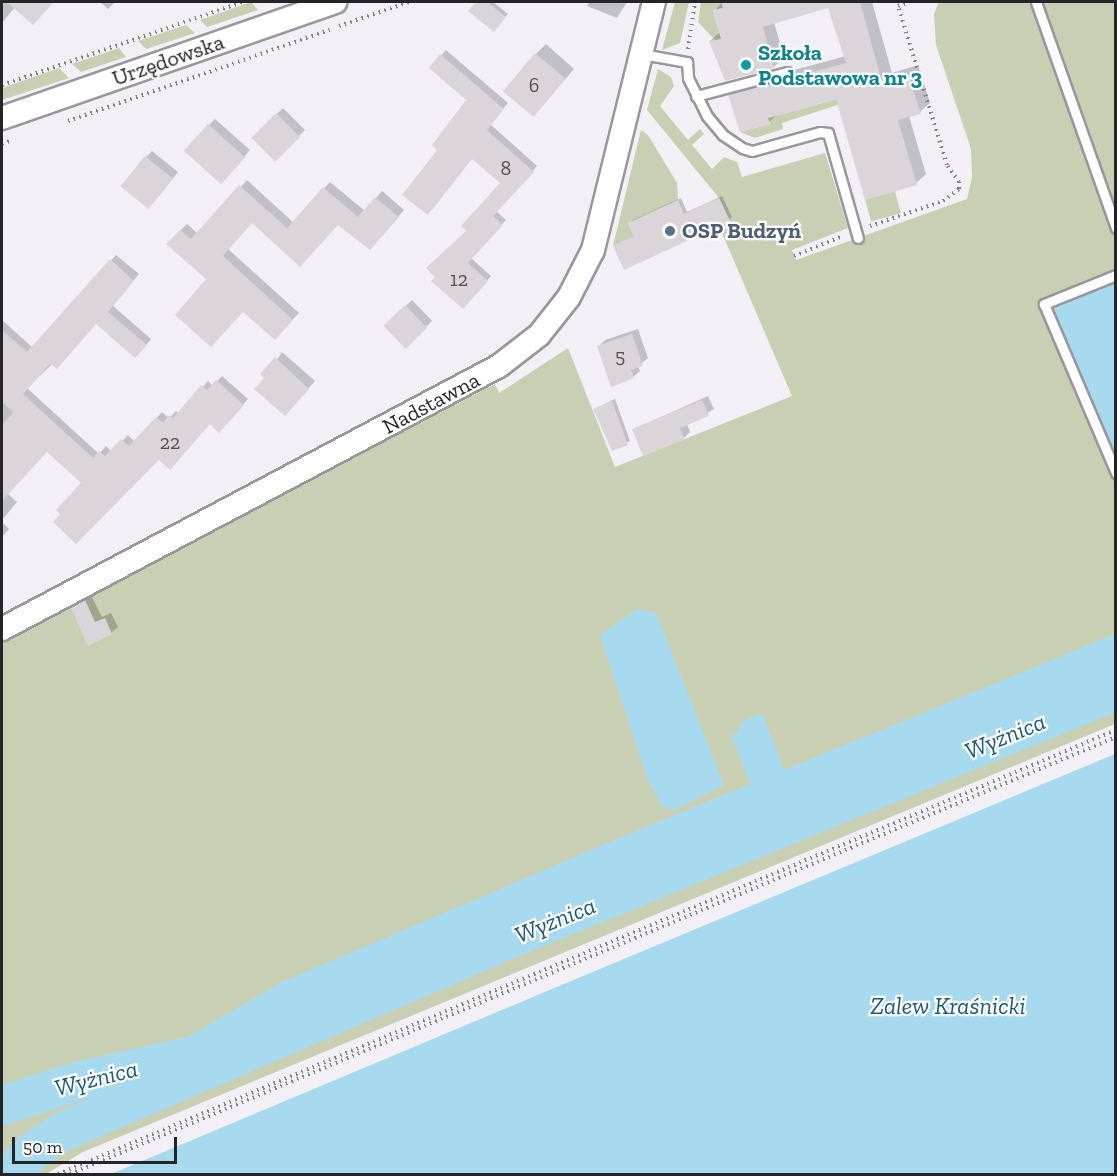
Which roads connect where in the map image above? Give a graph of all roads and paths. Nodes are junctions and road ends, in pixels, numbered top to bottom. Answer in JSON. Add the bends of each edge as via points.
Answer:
{"nodes":[{"id":1,"x":243,"y":2,"type":"edge"},
{"id":2,"x":335,"y":2,"type":"edge"},
{"id":3,"x":410,"y":2,"type":"edge"},
{"id":4,"x":654,"y":2,"type":"edge"},
{"id":5,"x":695,"y":2,"type":"edge"},
{"id":6,"x":909,"y":2,"type":"edge"},
{"id":7,"x":1036,"y":2,"type":"edge"},
{"id":8,"x":642,"y":54,"type":"junction"},
{"id":9,"x":687,"y":62,"type":"junction"},
{"id":10,"x":787,"y":72,"type":"dead end"},
{"id":11,"x":2,"y":86,"type":"edge"},
{"id":12,"x":696,"y":96,"type":"junction"},
{"id":13,"x":2,"y":118,"type":"edge"},
{"id":14,"x":57,"y":125,"type":"dead end"},
{"id":15,"x":24,"y":136,"type":"dead end"},
{"id":16,"x":2,"y":144,"type":"edge"},
{"id":17,"x":1116,"y":228,"type":"edge"},
{"id":18,"x":857,"y":235,"type":"junction"},
{"id":19,"x":794,"y":256,"type":"dead end"},
{"id":20,"x":1116,"y":275,"type":"edge"},
{"id":21,"x":1116,"y":473,"type":"edge"},
{"id":22,"x":2,"y":629,"type":"edge"},
{"id":23,"x":1116,"y":730,"type":"edge"},
{"id":24,"x":1116,"y":737,"type":"edge"},
{"id":25,"x":58,"y":1174,"type":"edge"},
{"id":26,"x":70,"y":1174,"type":"edge"}],
"edges":[{"from":1,"to":11,"type":"path"},
{"from":2,"to":13,"type":"street","name":"Urzędowska"},
{"from":3,"to":14,"type":"path"},
{"from":4,"to":8,"type":"street","name":"Nadstawna"},
{"from":5,"to":9,"type":"path"},
{"from":6,"to":18,"type":"path","via":[[898,6],[947,165],[959,182],[959,189],[943,201]]},
{"from":7,"to":17,"type":"lane"},
{"from":8,"to":9,"type":"lane"},
{"from":8,"to":22,"type":"street","name":"Nadstawna","via":[[593,250],[569,297],[523,350],[395,423]]},
{"from":9,"to":12,"type":"lane","via":[[688,78]]},
{"from":10,"to":12,"type":"lane"},
{"from":12,"to":18,"type":"lane","via":[[723,135],[752,150],[828,133]]},
{"from":15,"to":16,"type":"path"},
{"from":18,"to":19,"type":"path"},
{"from":20,"to":21,"type":"lane","via":[[1044,304]]},
{"from":23,"to":25,"type":"path"},
{"from":24,"to":26,"type":"path"}]}
